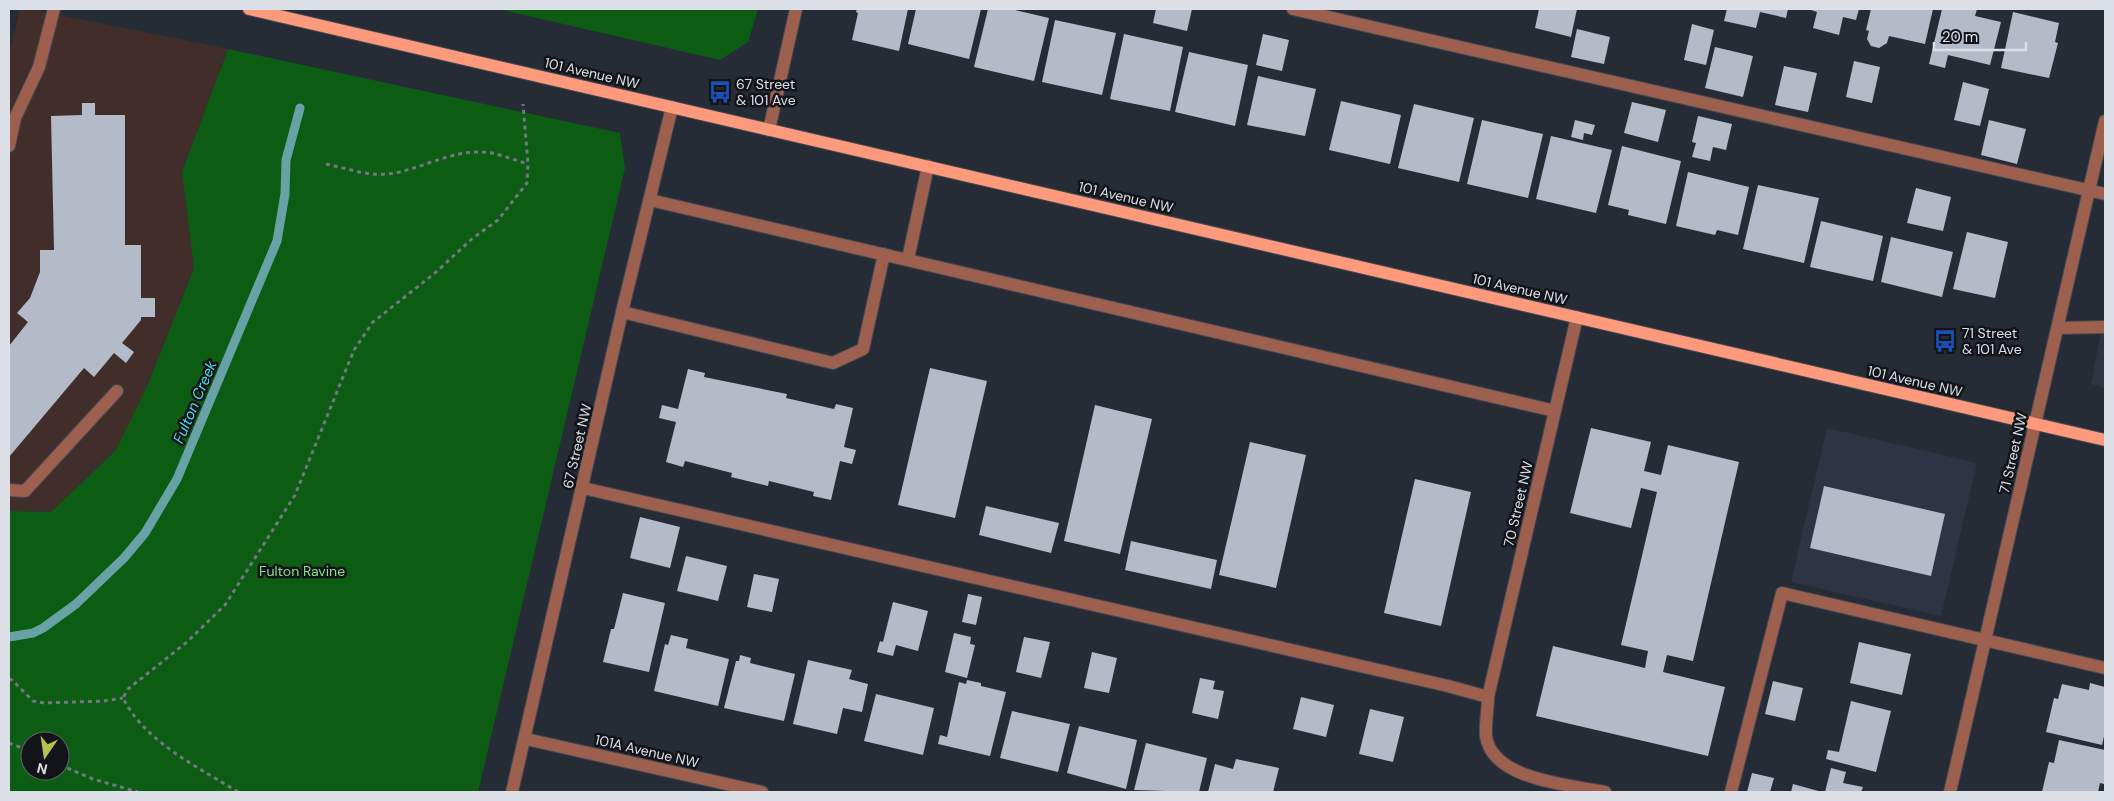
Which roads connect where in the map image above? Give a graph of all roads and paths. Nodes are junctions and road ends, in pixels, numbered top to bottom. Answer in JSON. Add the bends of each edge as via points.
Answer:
{"nodes":[{"id":1,"x":54,"y":9,"type":"edge"},
{"id":2,"x":249,"y":9,"type":"edge"},
{"id":3,"x":796,"y":9,"type":"edge"},
{"id":4,"x":1293,"y":9,"type":"edge"},
{"id":5,"x":523,"y":104,"type":"dead end"},
{"id":6,"x":672,"y":107,"type":"junction"},
{"id":7,"x":2105,"y":121,"type":"edge"},
{"id":8,"x":769,"y":130,"type":"junction"},
{"id":9,"x":9,"y":146,"type":"edge"},
{"id":10,"x":326,"y":164,"type":"dead end"},
{"id":11,"x":528,"y":164,"type":"junction"},
{"id":12,"x":928,"y":166,"type":"junction"},
{"id":13,"x":2090,"y":190,"type":"junction"},
{"id":14,"x":2105,"y":194,"type":"edge"},
{"id":15,"x":650,"y":200,"type":"junction"},
{"id":16,"x":884,"y":254,"type":"junction"},
{"id":17,"x":908,"y":259,"type":"junction"},
{"id":18,"x":622,"y":312,"type":"junction"},
{"id":19,"x":1576,"y":317,"type":"junction"},
{"id":20,"x":2105,"y":327,"type":"edge"},
{"id":21,"x":2057,"y":328,"type":"junction"},
{"id":22,"x":117,"y":391,"type":"dead end"},
{"id":23,"x":1555,"y":411,"type":"junction"},
{"id":24,"x":2034,"y":424,"type":"junction"},
{"id":25,"x":2104,"y":439,"type":"edge"},
{"id":26,"x":583,"y":488,"type":"junction"},
{"id":27,"x":9,"y":490,"type":"edge"},
{"id":28,"x":1985,"y":640,"type":"junction"},
{"id":29,"x":2105,"y":668,"type":"edge"},
{"id":30,"x":9,"y":679,"type":"edge"},
{"id":31,"x":1488,"y":697,"type":"junction"},
{"id":32,"x":124,"y":698,"type":"junction"},
{"id":33,"x":526,"y":738,"type":"junction"},
{"id":34,"x":70,"y":769,"type":"edge"},
{"id":35,"x":138,"y":792,"type":"edge"},
{"id":36,"x":238,"y":792,"type":"edge"},
{"id":37,"x":512,"y":792,"type":"edge"},
{"id":38,"x":762,"y":792,"type":"edge"},
{"id":39,"x":1606,"y":792,"type":"edge"},
{"id":40,"x":1731,"y":792,"type":"edge"},
{"id":41,"x":1950,"y":792,"type":"edge"}],
"edges":[{"from":1,"to":9,"type":"street","via":[[39,68],[15,118]]},
{"from":2,"to":6,"type":"main road","name":"101 Avenue NW"},
{"from":3,"to":8,"type":"street"},
{"from":4,"to":13,"type":"street"},
{"from":5,"to":11,"type":"path"},
{"from":6,"to":8,"type":"main road","name":"101 Avenue NW"},
{"from":6,"to":15,"type":"street","name":"67 Street NW"},
{"from":7,"to":13,"type":"street","name":"71 Street NW"},
{"from":8,"to":12,"type":"main road","name":"101 Avenue NW"},
{"from":10,"to":11,"type":"path","via":[[368,174],[384,174],[478,151]]},
{"from":11,"to":32,"type":"path","via":[[527,184],[498,220],[373,322],[354,350],[295,495],[230,597],[186,642],[128,689]]},
{"from":12,"to":17,"type":"street"},
{"from":12,"to":19,"type":"main road","name":"101 Avenue NW"},
{"from":13,"to":14,"type":"street"},
{"from":13,"to":21,"type":"street","name":"71 Street NW"},
{"from":15,"to":16,"type":"street"},
{"from":15,"to":18,"type":"street","name":"67 Street NW"},
{"from":16,"to":17,"type":"street"},
{"from":16,"to":18,"type":"street","via":[[863,349],[833,363]]},
{"from":17,"to":23,"type":"street"},
{"from":18,"to":26,"type":"street","name":"67 Street NW"},
{"from":19,"to":23,"type":"street","name":"70 Street NW"},
{"from":19,"to":24,"type":"main road","name":"101 Avenue NW"},
{"from":20,"to":21,"type":"street"},
{"from":21,"to":24,"type":"street","name":"71 Street NW"},
{"from":22,"to":27,"type":"street","via":[[25,491]]},
{"from":23,"to":31,"type":"street","name":"70 Street NW"},
{"from":24,"to":25,"type":"main road","name":"101 Avenue NW"},
{"from":24,"to":28,"type":"street","name":"71 Street NW"},
{"from":26,"to":31,"type":"street"},
{"from":26,"to":33,"type":"street","name":"67 Street NW"},
{"from":28,"to":29,"type":"street"},
{"from":28,"to":40,"type":"street","via":[[1782,593]]},
{"from":28,"to":41,"type":"street","name":"71 Street NW"},
{"from":30,"to":32,"type":"path","via":[[33,701],[44,703]]},
{"from":31,"to":39,"type":"street","name":"70 Street NW","via":[[1486,737],[1496,759],[1520,774]]},
{"from":32,"to":36,"type":"path","via":[[139,722],[160,741]]},
{"from":33,"to":37,"type":"street","name":"67 Street NW"},
{"from":33,"to":38,"type":"street","name":"101A Avenue NW"},
{"from":34,"to":35,"type":"path"}]}
